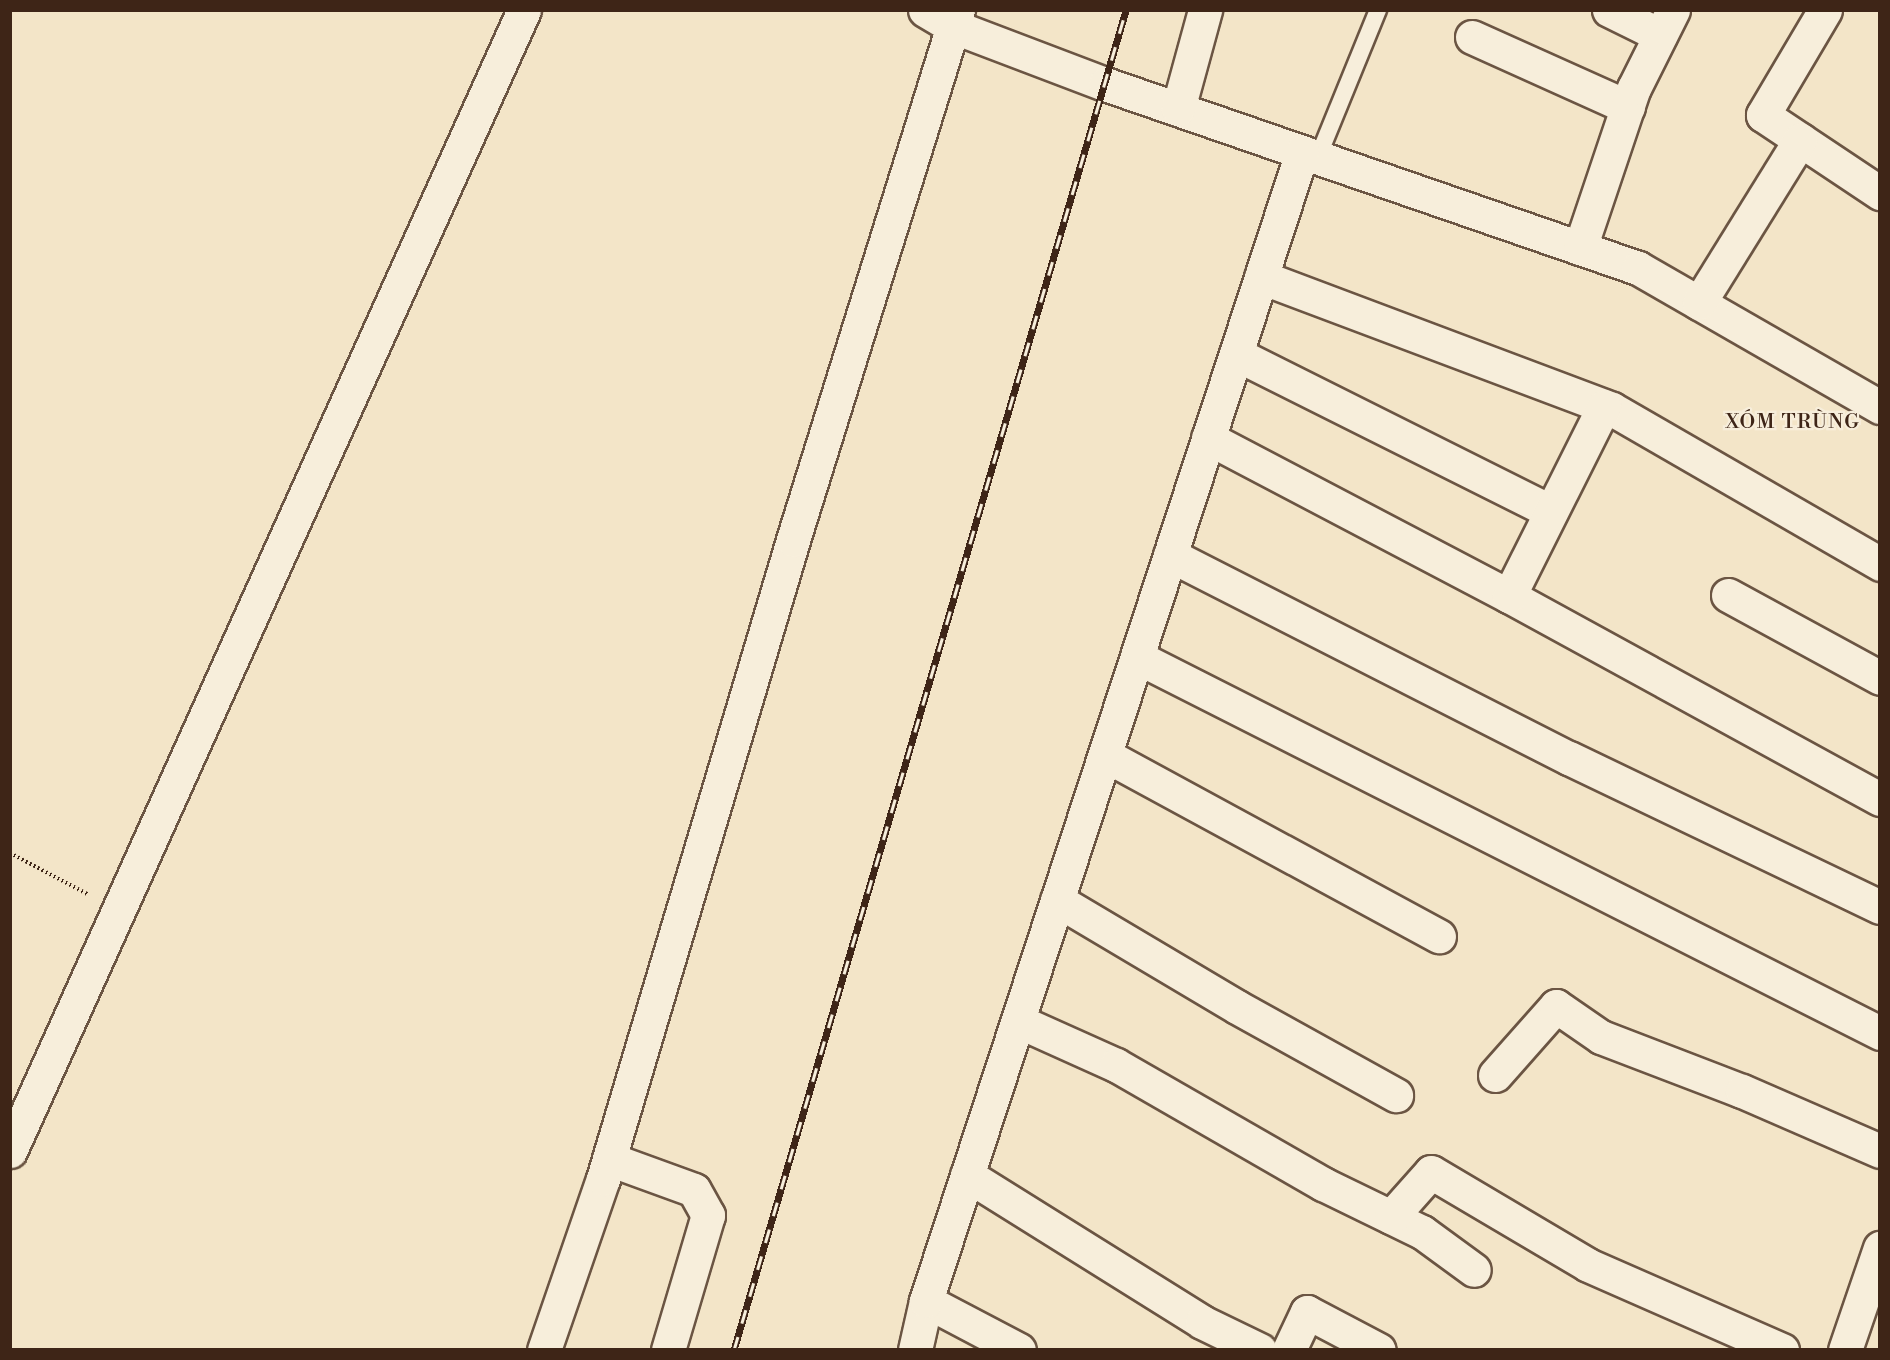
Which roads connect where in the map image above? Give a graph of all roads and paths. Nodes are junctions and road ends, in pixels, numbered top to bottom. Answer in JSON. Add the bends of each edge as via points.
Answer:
{"nodes":[{"id":1,"x":524,"y":10,"type":"edge"},
{"id":2,"x":1205,"y":10,"type":"edge"},
{"id":3,"x":1378,"y":10,"type":"edge"},
{"id":4,"x":1609,"y":10,"type":"edge"},
{"id":5,"x":1825,"y":10,"type":"edge"},
{"id":6,"x":945,"y":16,"type":"edge"},
{"id":7,"x":1667,"y":23,"type":"edge"},
{"id":8,"x":1472,"y":37,"type":"dead end"},
{"id":9,"x":1628,"y":106,"type":"junction"},
{"id":10,"x":1178,"y":108,"type":"junction"},
{"id":11,"x":1800,"y":140,"type":"junction"},
{"id":12,"x":1310,"y":154,"type":"junction"},
{"id":13,"x":1880,"y":193,"type":"edge"},
{"id":14,"x":1581,"y":248,"type":"junction"},
{"id":15,"x":1261,"y":277,"type":"junction"},
{"id":16,"x":1699,"y":303,"type":"junction"},
{"id":17,"x":1236,"y":354,"type":"junction"},
{"id":18,"x":1604,"y":406,"type":"junction"},
{"id":19,"x":1880,"y":407,"type":"edge"},
{"id":20,"x":1208,"y":438,"type":"junction"},
{"id":21,"x":1551,"y":512,"type":"junction"},
{"id":22,"x":1170,"y":555,"type":"junction"},
{"id":23,"x":1880,"y":564,"type":"edge"},
{"id":24,"x":1728,"y":595,"type":"dead end"},
{"id":25,"x":1509,"y":596,"type":"junction"},
{"id":26,"x":1137,"y":657,"type":"junction"},
{"id":27,"x":1880,"y":678,"type":"edge"},
{"id":28,"x":1105,"y":755,"type":"junction"},
{"id":29,"x":1880,"y":799,"type":"edge"},
{"id":30,"x":10,"y":853,"type":"edge"},
{"id":31,"x":1057,"y":900,"type":"junction"},
{"id":32,"x":1880,"y":907,"type":"edge"},
{"id":33,"x":120,"y":912,"type":"junction"},
{"id":34,"x":1439,"y":936,"type":"dead end"},
{"id":35,"x":1018,"y":1021,"type":"junction"},
{"id":36,"x":1880,"y":1033,"type":"edge"},
{"id":37,"x":1495,"y":1075,"type":"dead end"},
{"id":38,"x":1396,"y":1095,"type":"dead end"},
{"id":39,"x":10,"y":1150,"type":"edge"},
{"id":40,"x":1880,"y":1151,"type":"edge"},
{"id":41,"x":609,"y":1159,"type":"junction"},
{"id":42,"x":967,"y":1175,"type":"junction"},
{"id":43,"x":1391,"y":1217,"type":"junction"},
{"id":44,"x":1880,"y":1248,"type":"edge"},
{"id":45,"x":1474,"y":1270,"type":"dead end"},
{"id":46,"x":926,"y":1301,"type":"junction"},
{"id":47,"x":544,"y":1350,"type":"edge"},
{"id":48,"x":668,"y":1350,"type":"edge"},
{"id":49,"x":915,"y":1350,"type":"edge"},
{"id":50,"x":1019,"y":1350,"type":"edge"},
{"id":51,"x":1260,"y":1350,"type":"edge"},
{"id":52,"x":1288,"y":1350,"type":"edge"},
{"id":53,"x":1379,"y":1350,"type":"edge"},
{"id":54,"x":1782,"y":1350,"type":"edge"},
{"id":55,"x":1845,"y":1350,"type":"edge"}],
"edges":[{"from":1,"to":33,"type":"street"},
{"from":2,"to":10,"type":"street"},
{"from":3,"to":12,"type":"lane"},
{"from":4,"to":7,"type":"street"},
{"from":5,"to":11,"type":"street","via":[[1763,115]]},
{"from":6,"to":10,"type":"street"},
{"from":6,"to":41,"type":"street"},
{"from":7,"to":9,"type":"street"},
{"from":8,"to":9,"type":"street"},
{"from":9,"to":14,"type":"street"},
{"from":10,"to":12,"type":"street"},
{"from":11,"to":13,"type":"street"},
{"from":11,"to":16,"type":"street"},
{"from":12,"to":14,"type":"street"},
{"from":12,"to":15,"type":"street"},
{"from":14,"to":16,"type":"street","via":[[1638,268]]},
{"from":15,"to":17,"type":"street"},
{"from":15,"to":18,"type":"street"},
{"from":16,"to":19,"type":"street"},
{"from":17,"to":20,"type":"street"},
{"from":17,"to":21,"type":"street"},
{"from":18,"to":21,"type":"street"},
{"from":18,"to":23,"type":"street"},
{"from":20,"to":22,"type":"street"},
{"from":20,"to":25,"type":"street"},
{"from":21,"to":25,"type":"street"},
{"from":22,"to":26,"type":"street"},
{"from":22,"to":32,"type":"street","via":[[1569,758]]},
{"from":24,"to":27,"type":"street"},
{"from":25,"to":29,"type":"street"},
{"from":26,"to":28,"type":"street"},
{"from":26,"to":36,"type":"street"},
{"from":28,"to":31,"type":"street"},
{"from":28,"to":34,"type":"street"},
{"from":30,"to":33,"type":"path"},
{"from":31,"to":35,"type":"street"},
{"from":31,"to":38,"type":"street"},
{"from":33,"to":39,"type":"street"},
{"from":35,"to":42,"type":"street"},
{"from":35,"to":43,"type":"street","via":[[1116,1065],[1323,1184]]},
{"from":37,"to":40,"type":"street","via":[[1556,1006],[1601,1037],[1742,1091]]},
{"from":41,"to":47,"type":"street"},
{"from":41,"to":48,"type":"street","via":[[694,1190],[708,1215]]},
{"from":42,"to":46,"type":"street"},
{"from":42,"to":51,"type":"street","via":[[1202,1322]]},
{"from":43,"to":45,"type":"street","via":[[1422,1232]]},
{"from":43,"to":54,"type":"street","via":[[1431,1172],[1588,1265]]},
{"from":44,"to":55,"type":"street"},
{"from":46,"to":49,"type":"street"},
{"from":46,"to":50,"type":"street"},
{"from":52,"to":53,"type":"street","via":[[1307,1312]]}]}
